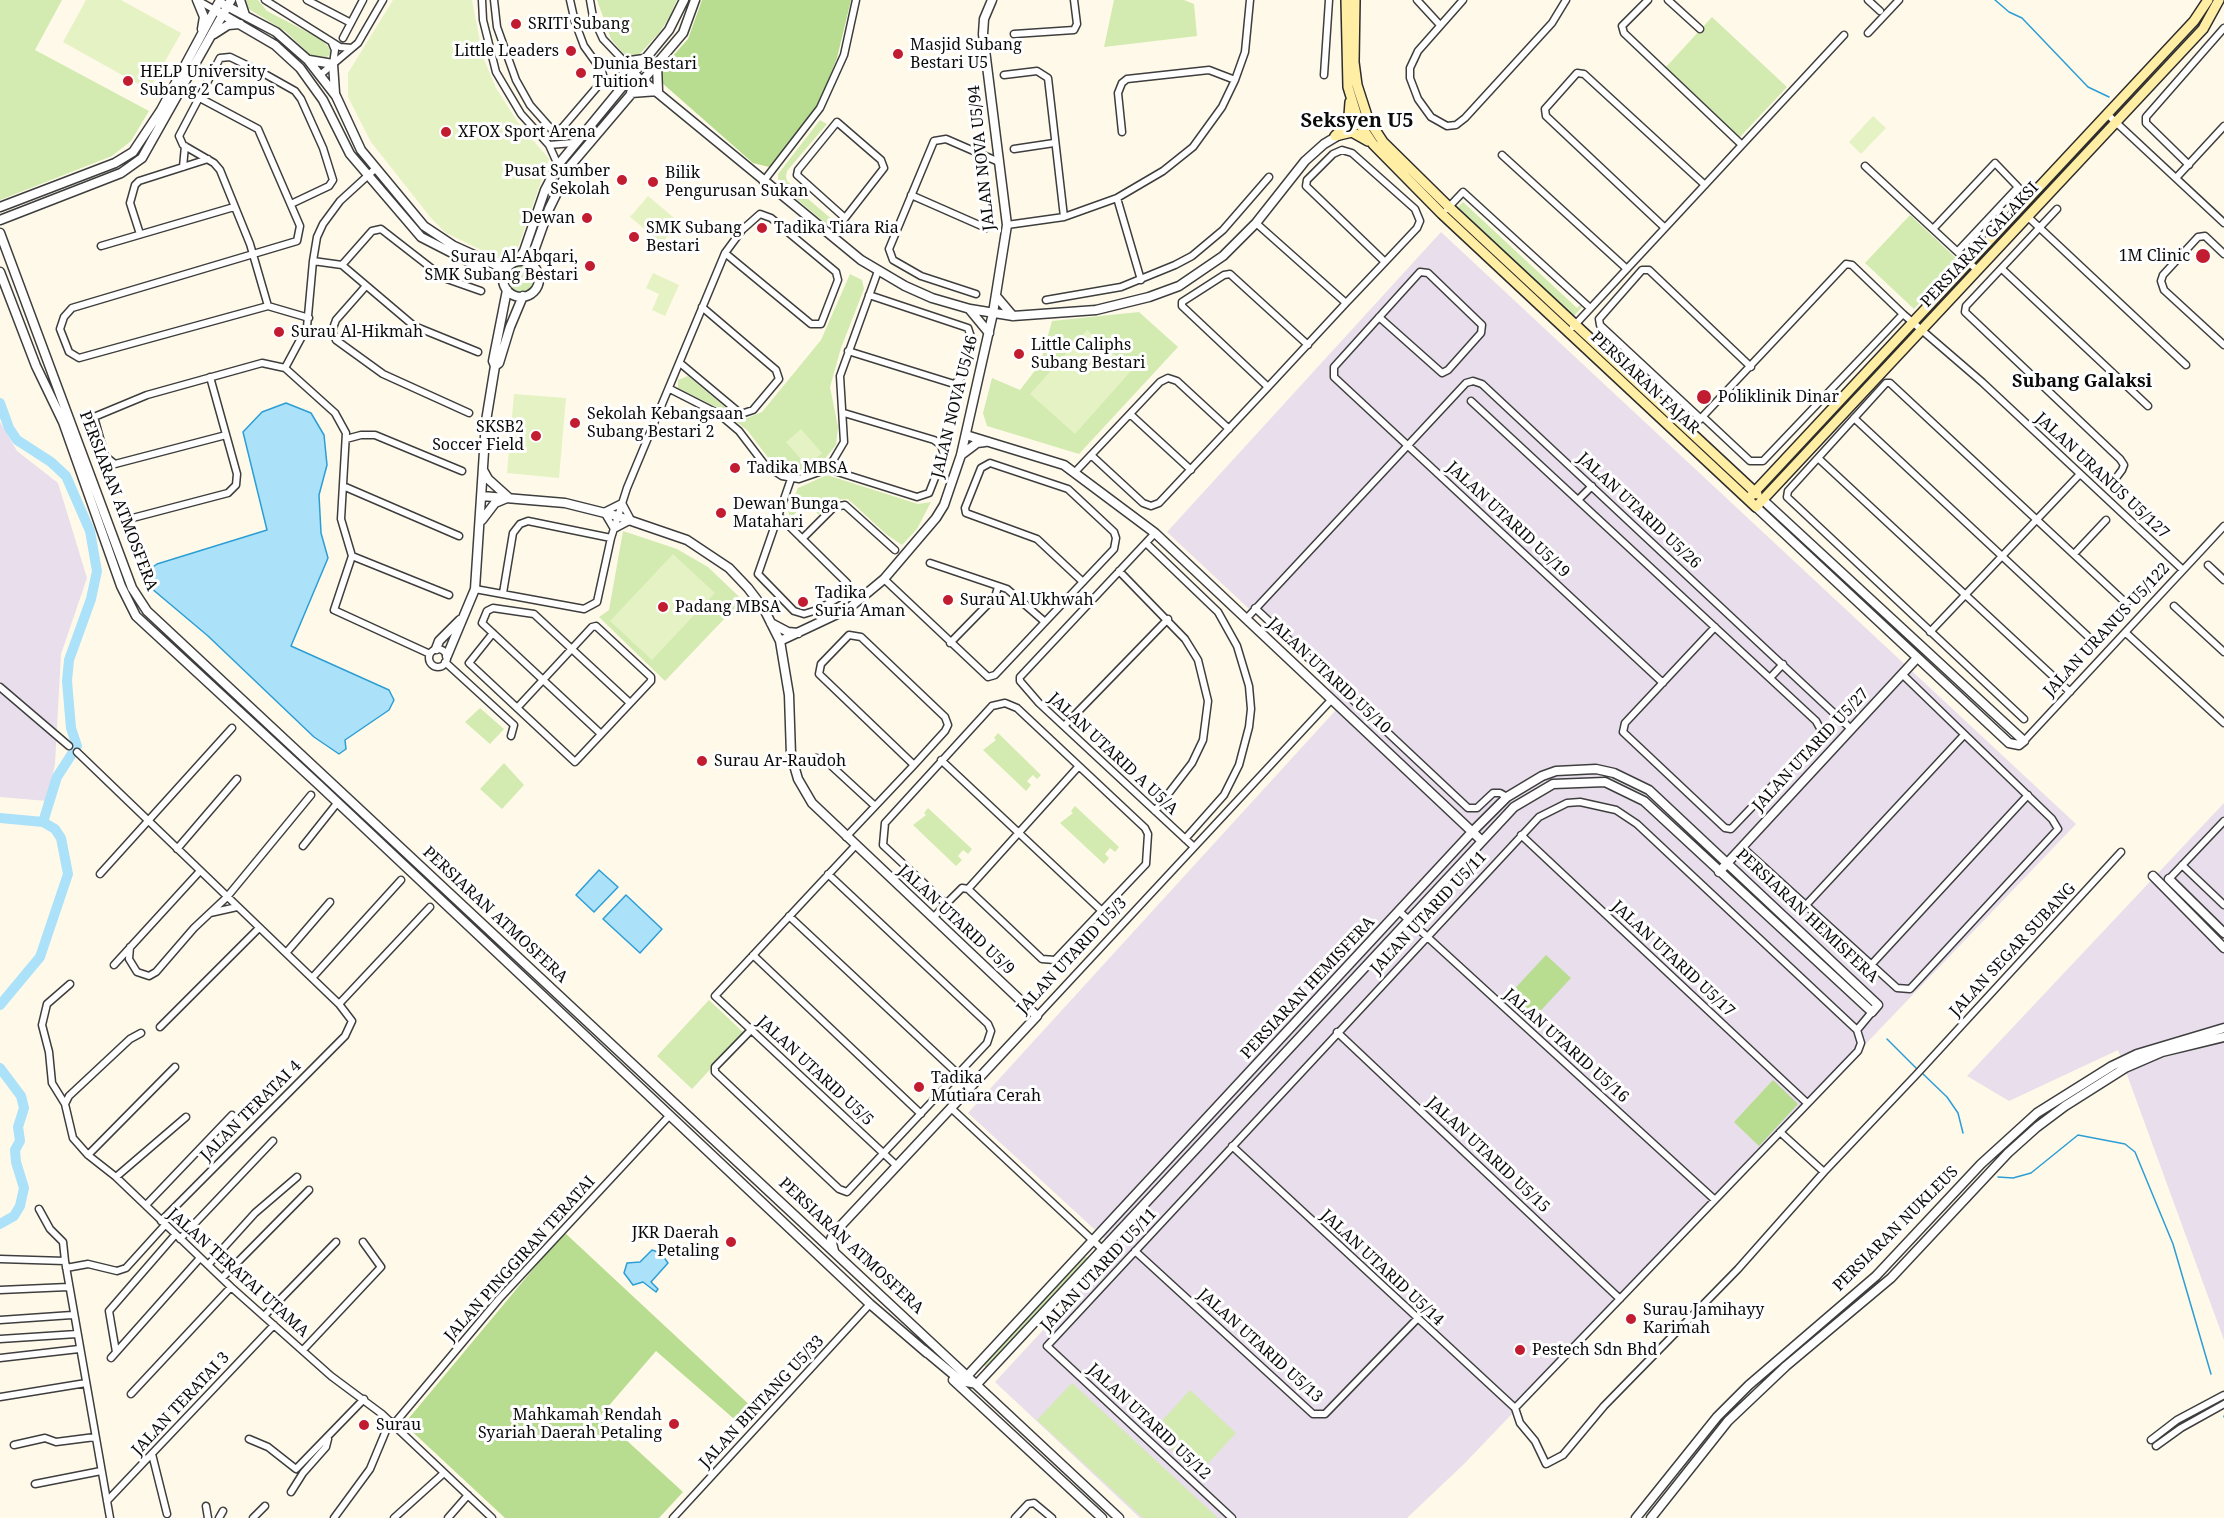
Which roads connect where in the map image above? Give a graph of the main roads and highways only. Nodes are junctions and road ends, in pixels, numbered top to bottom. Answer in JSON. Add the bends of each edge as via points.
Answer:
{"nodes":[{"id":1,"x":1346,"y":0,"type":"edge"},
{"id":2,"x":1355,"y":0,"type":"edge"},
{"id":3,"x":2208,"y":0,"type":"edge"},
{"id":4,"x":2219,"y":0,"type":"edge"},
{"id":5,"x":1348,"y":87,"type":"junction"},
{"id":6,"x":1363,"y":121,"type":"junction"},
{"id":7,"x":1373,"y":144,"type":"junction"},
{"id":8,"x":1446,"y":211,"type":"junction"},
{"id":9,"x":1571,"y":328,"type":"junction"},
{"id":10,"x":1751,"y":495,"type":"junction"},
{"id":11,"x":1760,"y":503,"type":"joint"}],
"edges":[{"from":1,"to":5,"type":"main road","name":"PERSIARAN FAJAR"},
{"from":2,"to":6,"type":"main road","via":[[1354,62]]},
{"from":3,"to":10,"type":"main road","name":"PERSIARAN GALAKSI","via":[[2194,21]]},
{"from":4,"to":11,"type":"main road","name":"PERSIARAN GALAKSI","via":[[2203,29]]},
{"from":5,"to":6,"type":"main road","name":"PERSIARAN FAJAR"},
{"from":5,"to":7,"type":"main road","via":[[1349,116],[1335,136],[1352,132]]},
{"from":6,"to":7,"type":"main road","name":"PERSIARAN FAJAR"},
{"from":6,"to":8,"type":"main road"},
{"from":7,"to":8,"type":"main road","name":"PERSIARAN FAJAR"},
{"from":8,"to":9,"type":"main road","name":"PERSIARAN FAJAR"},
{"from":9,"to":10,"type":"main road","name":"PERSIARAN FAJAR"},
{"from":9,"to":10,"type":"main road","name":"PERSIARAN FAJAR","via":[[1689,431]]},
{"from":10,"to":11,"type":"main road","name":"PERSIARAN FAJAR"}]}
